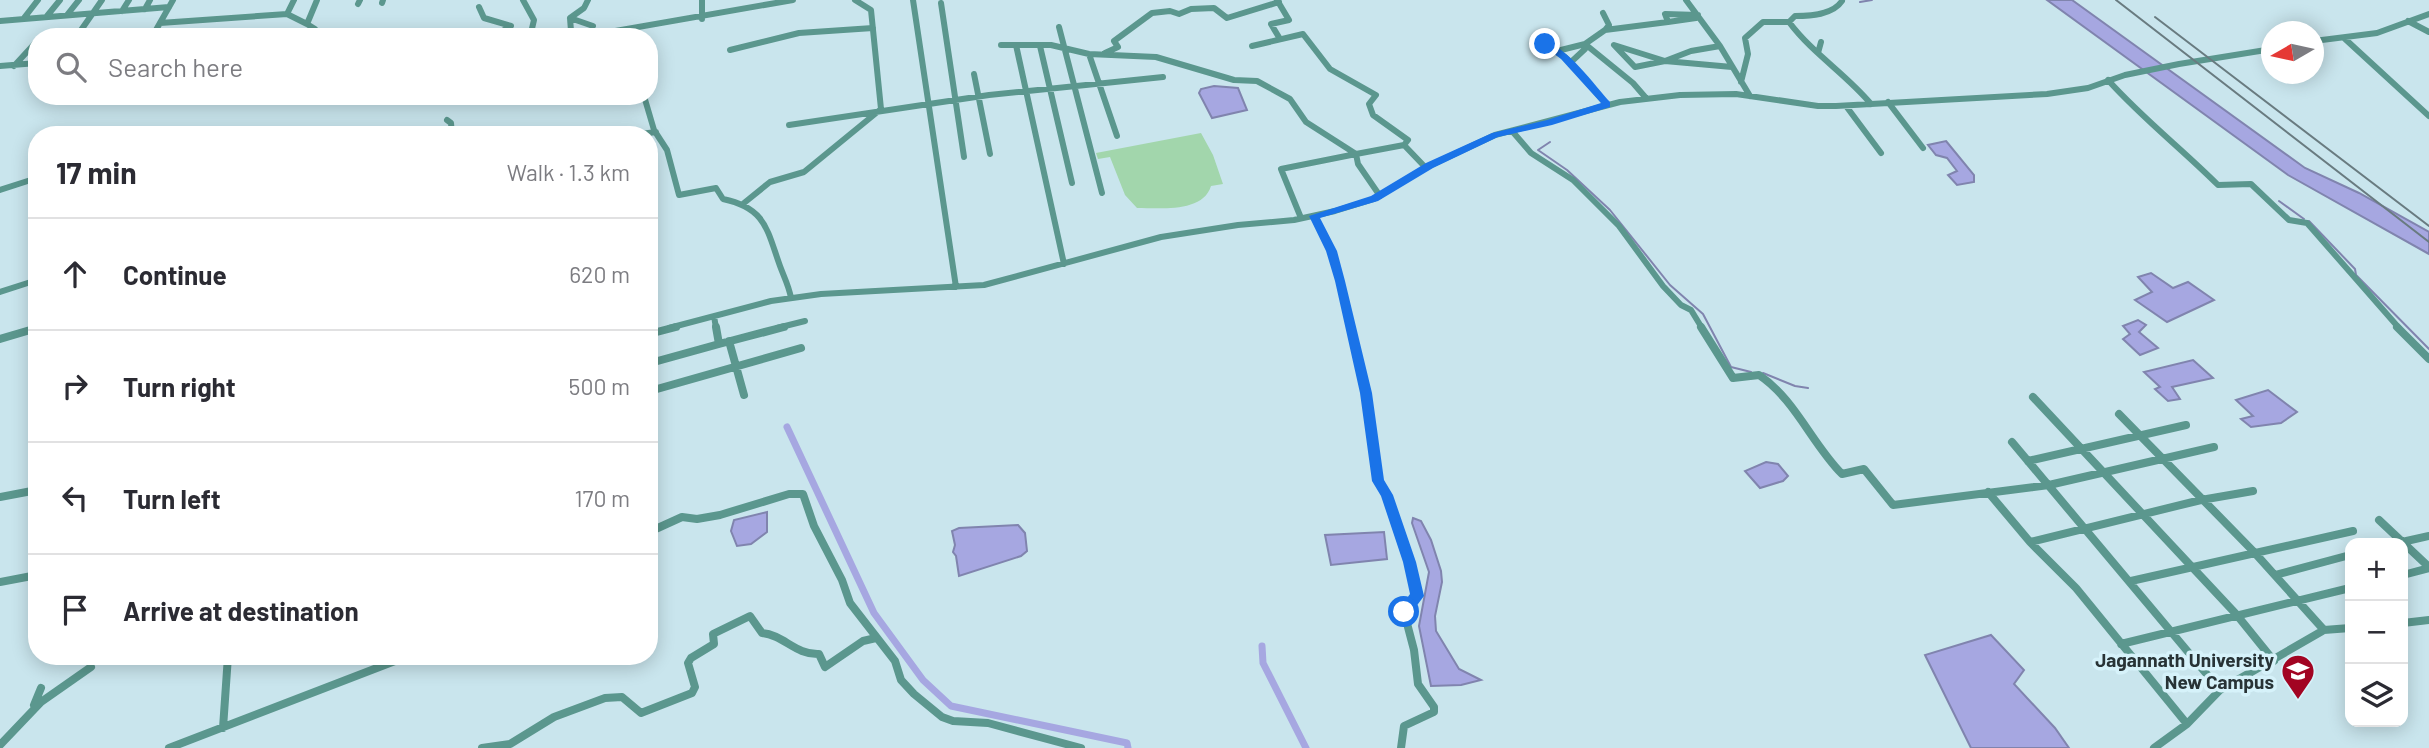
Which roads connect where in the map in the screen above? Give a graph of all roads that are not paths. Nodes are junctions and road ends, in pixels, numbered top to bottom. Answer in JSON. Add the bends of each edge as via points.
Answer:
{"nodes":[{"id":1,"x":38,"y":0,"type":"edge"},
{"id":2,"x":60,"y":0,"type":"edge"},
{"id":3,"x":79,"y":0,"type":"edge"},
{"id":4,"x":102,"y":0,"type":"edge"},
{"id":5,"x":129,"y":0,"type":"edge"},
{"id":6,"x":150,"y":0,"type":"edge"},
{"id":7,"x":173,"y":0,"type":"edge"},
{"id":8,"x":294,"y":0,"type":"edge"},
{"id":9,"x":317,"y":0,"type":"edge"},
{"id":10,"x":523,"y":0,"type":"edge"},
{"id":11,"x":588,"y":0,"type":"edge"},
{"id":12,"x":702,"y":0,"type":"edge"},
{"id":13,"x":793,"y":0,"type":"edge"},
{"id":14,"x":855,"y":0,"type":"edge"},
{"id":15,"x":913,"y":0,"type":"edge"},
{"id":16,"x":1686,"y":0,"type":"edge"},
{"id":17,"x":1278,"y":1,"type":"edge"},
{"id":18,"x":1842,"y":1,"type":"edge"},
{"id":19,"x":941,"y":3,"type":"dead end"},
{"id":20,"x":479,"y":6,"type":"dead end"},
{"id":21,"x":169,"y":7,"type":"junction"},
{"id":22,"x":145,"y":9,"type":"junction"},
{"id":23,"x":122,"y":11,"type":"junction"},
{"id":24,"x":93,"y":13,"type":"junction"},
{"id":25,"x":1604,"y":13,"type":"dead end"},
{"id":26,"x":288,"y":14,"type":"junction"},
{"id":27,"x":2429,"y":14,"type":"edge"},
{"id":28,"x":67,"y":15,"type":"junction"},
{"id":29,"x":1698,"y":15,"type":"junction"},
{"id":30,"x":47,"y":16,"type":"junction"},
{"id":31,"x":24,"y":18,"type":"junction"},
{"id":32,"x":570,"y":18,"type":"junction"},
{"id":33,"x":702,"y":19,"type":"junction"},
{"id":34,"x":0,"y":21,"type":"edge"},
{"id":35,"x":2408,"y":21,"type":"junction"},
{"id":36,"x":1789,"y":22,"type":"junction"},
{"id":37,"x":160,"y":23,"type":"junction"},
{"id":38,"x":307,"y":24,"type":"junction"},
{"id":39,"x":593,"y":26,"type":"dead end"},
{"id":40,"x":1059,"y":27,"type":"dead end"},
{"id":41,"x":82,"y":28,"type":"edge"},
{"id":42,"x":157,"y":28,"type":"edge"},
{"id":43,"x":313,"y":28,"type":"edge"},
{"id":44,"x":508,"y":28,"type":"edge"},
{"id":45,"x":532,"y":28,"type":"edge"},
{"id":46,"x":571,"y":28,"type":"edge"},
{"id":47,"x":644,"y":28,"type":"edge"},
{"id":48,"x":873,"y":28,"type":"junction"},
{"id":49,"x":1605,"y":30,"type":"junction"},
{"id":50,"x":2429,"y":32,"type":"edge"},
{"id":51,"x":2344,"y":38,"type":"junction"},
{"id":52,"x":1280,"y":39,"type":"junction"},
{"id":53,"x":2324,"y":40,"type":"edge"},
{"id":54,"x":1821,"y":42,"type":"dead end"},
{"id":55,"x":1545,"y":44,"type":"dead end"},
{"id":56,"x":1585,"y":44,"type":"junction"},
{"id":57,"x":1001,"y":45,"type":"dead end"},
{"id":58,"x":1016,"y":45,"type":"junction"},
{"id":59,"x":1040,"y":46,"type":"junction"},
{"id":60,"x":1252,"y":46,"type":"dead end"},
{"id":61,"x":1614,"y":46,"type":"junction"},
{"id":62,"x":1720,"y":46,"type":"junction"},
{"id":63,"x":1065,"y":48,"type":"junction"},
{"id":64,"x":28,"y":49,"type":"edge"},
{"id":65,"x":730,"y":50,"type":"dead end"},
{"id":66,"x":1557,"y":51,"type":"junction"},
{"id":67,"x":2261,"y":51,"type":"edge"},
{"id":68,"x":1818,"y":53,"type":"junction"},
{"id":69,"x":1089,"y":54,"type":"junction"},
{"id":70,"x":1104,"y":54,"type":"junction"},
{"id":71,"x":1600,"y":56,"type":"junction"},
{"id":72,"x":1668,"y":59,"type":"junction"},
{"id":73,"x":1570,"y":63,"type":"junction"},
{"id":74,"x":28,"y":64,"type":"edge"},
{"id":75,"x":0,"y":66,"type":"edge"},
{"id":76,"x":15,"y":66,"type":"junction"},
{"id":77,"x":1732,"y":67,"type":"junction"},
{"id":78,"x":974,"y":74,"type":"dead end"},
{"id":79,"x":1163,"y":77,"type":"dead end"},
{"id":80,"x":2108,"y":80,"type":"junction"},
{"id":81,"x":1741,"y":82,"type":"junction"},
{"id":82,"x":1075,"y":83,"type":"junction"},
{"id":83,"x":1101,"y":84,"type":"junction"},
{"id":84,"x":1050,"y":86,"type":"junction"},
{"id":85,"x":1027,"y":90,"type":"junction"},
{"id":86,"x":979,"y":95,"type":"junction"},
{"id":87,"x":1750,"y":96,"type":"junction"},
{"id":88,"x":1646,"y":98,"type":"junction"},
{"id":89,"x":955,"y":99,"type":"junction"},
{"id":90,"x":1888,"y":102,"type":"junction"},
{"id":91,"x":930,"y":103,"type":"junction"},
{"id":92,"x":1607,"y":104,"type":"junction"},
{"id":93,"x":1871,"y":104,"type":"junction"},
{"id":94,"x":646,"y":105,"type":"edge"},
{"id":95,"x":1846,"y":106,"type":"junction"},
{"id":96,"x":881,"y":109,"type":"junction"},
{"id":97,"x":2429,"y":116,"type":"edge"},
{"id":98,"x":447,"y":120,"type":"dead end"},
{"id":99,"x":789,"y":125,"type":"dead end"},
{"id":100,"x":451,"y":126,"type":"edge"},
{"id":101,"x":654,"y":126,"type":"edge"},
{"id":102,"x":1512,"y":131,"type":"junction"},
{"id":103,"x":658,"y":135,"type":"edge"},
{"id":104,"x":1117,"y":136,"type":"dead end"},
{"id":105,"x":1404,"y":145,"type":"junction"},
{"id":106,"x":1923,"y":148,"type":"dead end"},
{"id":107,"x":1881,"y":153,"type":"dead end"},
{"id":108,"x":989,"y":154,"type":"dead end"},
{"id":109,"x":1356,"y":155,"type":"junction"},
{"id":110,"x":964,"y":157,"type":"dead end"},
{"id":111,"x":1426,"y":168,"type":"junction"},
{"id":112,"x":28,"y":181,"type":"edge"},
{"id":113,"x":1072,"y":183,"type":"dead end"},
{"id":114,"x":0,"y":190,"type":"edge"},
{"id":115,"x":1102,"y":193,"type":"dead end"},
{"id":116,"x":1380,"y":196,"type":"junction"},
{"id":117,"x":744,"y":203,"type":"junction"},
{"id":118,"x":1314,"y":216,"type":"junction"},
{"id":119,"x":1301,"y":218,"type":"junction"},
{"id":120,"x":1065,"y":264,"type":"junction"},
{"id":121,"x":28,"y":283,"type":"edge"},
{"id":122,"x":956,"y":287,"type":"junction"},
{"id":123,"x":0,"y":292,"type":"edge"},
{"id":124,"x":791,"y":298,"type":"junction"},
{"id":125,"x":714,"y":316,"type":"junction"},
{"id":126,"x":805,"y":321,"type":"dead end"},
{"id":127,"x":28,"y":331,"type":"edge"},
{"id":128,"x":658,"y":332,"type":"edge"},
{"id":129,"x":0,"y":340,"type":"edge"},
{"id":130,"x":729,"y":341,"type":"junction"},
{"id":131,"x":719,"y":344,"type":"junction"},
{"id":132,"x":801,"y":348,"type":"dead end"},
{"id":133,"x":2429,"y":359,"type":"edge"},
{"id":134,"x":658,"y":361,"type":"edge"},
{"id":135,"x":736,"y":367,"type":"junction"},
{"id":136,"x":658,"y":389,"type":"edge"},
{"id":137,"x":744,"y":395,"type":"dead end"},
{"id":138,"x":2033,"y":397,"type":"dead end"},
{"id":139,"x":2119,"y":414,"type":"dead end"},
{"id":140,"x":2186,"y":425,"type":"dead end"},
{"id":141,"x":2138,"y":435,"type":"junction"},
{"id":142,"x":2012,"y":442,"type":"dead end"},
{"id":143,"x":2080,"y":447,"type":"junction"},
{"id":144,"x":2214,"y":447,"type":"dead end"},
{"id":145,"x":2161,"y":459,"type":"junction"},
{"id":146,"x":2028,"y":461,"type":"junction"},
{"id":147,"x":2102,"y":470,"type":"junction"},
{"id":148,"x":2049,"y":485,"type":"junction"},
{"id":149,"x":2253,"y":491,"type":"dead end"},
{"id":150,"x":28,"y":492,"type":"edge"},
{"id":151,"x":1988,"y":492,"type":"junction"},
{"id":152,"x":0,"y":497,"type":"edge"},
{"id":153,"x":2201,"y":500,"type":"junction"},
{"id":154,"x":2144,"y":515,"type":"junction"},
{"id":155,"x":2379,"y":520,"type":"dead end"},
{"id":156,"x":658,"y":528,"type":"edge"},
{"id":157,"x":2086,"y":529,"type":"junction"},
{"id":158,"x":2353,"y":531,"type":"dead end"},
{"id":159,"x":2429,"y":536,"type":"edge"},
{"id":160,"x":2395,"y":538,"type":"edge"},
{"id":161,"x":2408,"y":541,"type":"edge"},
{"id":162,"x":2030,"y":542,"type":"junction"},
{"id":163,"x":2408,"y":550,"type":"edge"},
{"id":164,"x":2254,"y":552,"type":"junction"},
{"id":165,"x":2345,"y":556,"type":"edge"},
{"id":166,"x":2429,"y":567,"type":"edge"},
{"id":167,"x":2193,"y":568,"type":"junction"},
{"id":168,"x":2408,"y":573,"type":"edge"},
{"id":169,"x":2274,"y":575,"type":"junction"},
{"id":170,"x":28,"y":577,"type":"edge"},
{"id":171,"x":2131,"y":581,"type":"junction"},
{"id":172,"x":0,"y":582,"type":"edge"},
{"id":173,"x":2345,"y":589,"type":"edge"},
{"id":174,"x":2298,"y":601,"type":"junction"},
{"id":175,"x":2236,"y":614,"type":"junction"},
{"id":176,"x":2429,"y":620,"type":"edge"},
{"id":177,"x":2408,"y":622,"type":"edge"},
{"id":178,"x":2345,"y":628,"type":"edge"},
{"id":179,"x":2169,"y":630,"type":"junction"},
{"id":180,"x":2324,"y":630,"type":"junction"},
{"id":181,"x":876,"y":638,"type":"junction"},
{"id":182,"x":2121,"y":644,"type":"junction"},
{"id":183,"x":2274,"y":661,"type":"junction"},
{"id":184,"x":227,"y":665,"type":"edge"},
{"id":185,"x":385,"y":665,"type":"edge"},
{"id":186,"x":92,"y":667,"type":"dead end"},
{"id":187,"x":41,"y":688,"type":"dead end"},
{"id":188,"x":2220,"y":690,"type":"junction"},
{"id":189,"x":32,"y":709,"type":"junction"},
{"id":190,"x":2187,"y":724,"type":"junction"},
{"id":191,"x":223,"y":728,"type":"junction"},
{"id":192,"x":0,"y":746,"type":"edge"},
{"id":193,"x":169,"y":748,"type":"edge"},
{"id":194,"x":481,"y":748,"type":"edge"},
{"id":195,"x":1081,"y":748,"type":"edge"},
{"id":196,"x":1401,"y":748,"type":"edge"},
{"id":197,"x":2154,"y":748,"type":"edge"}],
"edges":[{"from":1,"to":31,"type":"street"},
{"from":2,"to":30,"type":"street"},
{"from":3,"to":28,"type":"street"},
{"from":4,"to":24,"type":"street"},
{"from":5,"to":23,"type":"street"},
{"from":6,"to":22,"type":"street"},
{"from":7,"to":21,"type":"street"},
{"from":8,"to":26,"type":"street"},
{"from":9,"to":38,"type":"street"},
{"from":10,"to":45,"type":"street","via":[[534,20]]},
{"from":11,"to":32,"type":"street"},
{"from":12,"to":33,"type":"street"},
{"from":13,"to":33,"type":"street"},
{"from":14,"to":48,"type":"street","via":[[871,10]]},
{"from":15,"to":91,"type":"street"},
{"from":16,"to":29,"type":"street"},
{"from":17,"to":52,"type":"street","via":[[1289,20],[1271,24]]},
{"from":17,"to":70,"type":"street","via":[[1227,18],[1214,8],[1147,14],[1115,39],[1118,47]]},
{"from":18,"to":36,"type":"street","via":[[1838,7],[1813,16],[1795,16]]},
{"from":19,"to":89,"type":"street"},
{"from":20,"to":44,"type":"street","via":[[484,18],[511,26]]},
{"from":21,"to":22,"type":"street"},
{"from":21,"to":37,"type":"street"},
{"from":22,"to":23,"type":"street"},
{"from":23,"to":24,"type":"street"},
{"from":24,"to":28,"type":"street"},
{"from":24,"to":41,"type":"street"},
{"from":25,"to":49,"type":"street","via":[[1609,25]]},
{"from":26,"to":37,"type":"street"},
{"from":26,"to":38,"type":"street"},
{"from":27,"to":35,"type":"street"},
{"from":28,"to":30,"type":"street"},
{"from":29,"to":49,"type":"street"},
{"from":29,"to":62,"type":"street"},
{"from":30,"to":31,"type":"street"},
{"from":31,"to":34,"type":"street"},
{"from":32,"to":39,"type":"street"},
{"from":32,"to":46,"type":"street"},
{"from":33,"to":47,"type":"street"},
{"from":35,"to":50,"type":"street"},
{"from":35,"to":51,"type":"street","via":[[2377,33]]},
{"from":36,"to":68,"type":"street"},
{"from":36,"to":81,"type":"street","via":[[1763,22],[1747,35]]},
{"from":37,"to":42,"type":"street"},
{"from":38,"to":43,"type":"street"},
{"from":40,"to":63,"type":"street"},
{"from":48,"to":65,"type":"street","via":[[799,33]]},
{"from":48,"to":96,"type":"street"},
{"from":49,"to":56,"type":"street"},
{"from":51,"to":53,"type":"street"},
{"from":51,"to":97,"type":"street"},
{"from":52,"to":60,"type":"street"},
{"from":52,"to":105,"type":"street","via":[[1303,34],[1324,65],[1371,90],[1376,95],[1369,104],[1374,115],[1408,140]]},
{"from":54,"to":68,"type":"street"},
{"from":55,"to":66,"type":"street"},
{"from":56,"to":66,"type":"street"},
{"from":56,"to":71,"type":"street"},
{"from":56,"to":73,"type":"street","via":[[1585,50]]},
{"from":57,"to":58,"type":"street"},
{"from":58,"to":59,"type":"street"},
{"from":58,"to":85,"type":"street"},
{"from":59,"to":63,"type":"street"},
{"from":59,"to":84,"type":"street"},
{"from":61,"to":71,"type":"street"},
{"from":61,"to":72,"type":"street"},
{"from":61,"to":72,"type":"street","via":[[1635,67]]},
{"from":62,"to":72,"type":"street"},
{"from":62,"to":77,"type":"street"},
{"from":63,"to":69,"type":"street"},
{"from":63,"to":82,"type":"street"},
{"from":64,"to":76,"type":"street"},
{"from":66,"to":73,"type":"street"},
{"from":67,"to":80,"type":"street"},
{"from":68,"to":93,"type":"street"},
{"from":69,"to":70,"type":"street"},
{"from":69,"to":83,"type":"street"},
{"from":70,"to":109,"type":"street","via":[[1167,59],[1234,80],[1257,81],[1290,99],[1306,122]]},
{"from":71,"to":88,"type":"street"},
{"from":72,"to":77,"type":"street"},
{"from":73,"to":92,"type":"street"},
{"from":74,"to":76,"type":"street"},
{"from":75,"to":76,"type":"street"},
{"from":77,"to":81,"type":"street"},
{"from":78,"to":86,"type":"street"},
{"from":79,"to":83,"type":"street"},
{"from":80,"to":90,"type":"street","via":[[2047,94]]},
{"from":80,"to":133,"type":"street","via":[[2218,185],[2251,184],[2289,220],[2307,223]]},
{"from":81,"to":87,"type":"street"},
{"from":82,"to":83,"type":"street"},
{"from":82,"to":84,"type":"street"},
{"from":82,"to":115,"type":"street"},
{"from":83,"to":104,"type":"street"},
{"from":84,"to":85,"type":"street"},
{"from":84,"to":113,"type":"street"},
{"from":85,"to":86,"type":"street"},
{"from":85,"to":120,"type":"street"},
{"from":86,"to":89,"type":"street"},
{"from":86,"to":108,"type":"street"},
{"from":87,"to":88,"type":"street","via":[[1708,93]]},
{"from":87,"to":95,"type":"street"},
{"from":88,"to":92,"type":"street"},
{"from":89,"to":91,"type":"street"},
{"from":89,"to":110,"type":"street"},
{"from":90,"to":93,"type":"street"},
{"from":90,"to":106,"type":"street"},
{"from":91,"to":96,"type":"street"},
{"from":91,"to":122,"type":"street"},
{"from":92,"to":102,"type":"street"},
{"from":93,"to":95,"type":"street"},
{"from":94,"to":101,"type":"street"},
{"from":95,"to":107,"type":"street"},
{"from":96,"to":99,"type":"street"},
{"from":96,"to":117,"type":"street","via":[[804,172],[770,182]]},
{"from":98,"to":100,"type":"street"},
{"from":102,"to":111,"type":"street","via":[[1479,141]]},
{"from":102,"to":151,"type":"street","via":[[1531,153],[1573,180],[1619,226],[1663,286],[1690,310],[1732,378],[1759,375],[1777,387],[1824,456],[1842,474],[1864,469],[1893,505]]},
{"from":103,"to":117,"type":"street","via":[[667,150],[679,195],[711,187],[723,199]]},
{"from":105,"to":109,"type":"street"},
{"from":105,"to":111,"type":"street"},
{"from":109,"to":116,"type":"street"},
{"from":109,"to":119,"type":"street","via":[[1281,169]]},
{"from":111,"to":116,"type":"street"},
{"from":112,"to":114,"type":"street"},
{"from":116,"to":118,"type":"street"},
{"from":117,"to":124,"type":"street","via":[[764,220]]},
{"from":118,"to":119,"type":"street"},
{"from":118,"to":196,"type":"street","via":[[1340,281],[1366,393],[1378,481],[1406,551],[1417,596],[1404,612],[1418,684],[1434,712],[1404,726]]},
{"from":119,"to":120,"type":"street","via":[[1161,237]]},
{"from":120,"to":122,"type":"street","via":[[984,285]]},
{"from":121,"to":123,"type":"street"},
{"from":122,"to":124,"type":"street"},
{"from":124,"to":125,"type":"street"},
{"from":125,"to":128,"type":"street"},
{"from":125,"to":131,"type":"street"},
{"from":126,"to":130,"type":"street"},
{"from":127,"to":129,"type":"street"},
{"from":130,"to":131,"type":"street"},
{"from":130,"to":135,"type":"street"},
{"from":131,"to":134,"type":"street"},
{"from":132,"to":135,"type":"street"},
{"from":135,"to":136,"type":"street"},
{"from":135,"to":137,"type":"street"},
{"from":138,"to":143,"type":"street"},
{"from":139,"to":141,"type":"street"},
{"from":140,"to":141,"type":"street"},
{"from":141,"to":143,"type":"street"},
{"from":141,"to":145,"type":"street"},
{"from":142,"to":146,"type":"street"},
{"from":143,"to":146,"type":"street"},
{"from":143,"to":147,"type":"street"},
{"from":144,"to":145,"type":"street"},
{"from":145,"to":147,"type":"street"},
{"from":145,"to":153,"type":"street"},
{"from":146,"to":148,"type":"street"},
{"from":147,"to":148,"type":"street"},
{"from":147,"to":154,"type":"street"},
{"from":148,"to":151,"type":"street"},
{"from":148,"to":157,"type":"street"},
{"from":149,"to":153,"type":"street"},
{"from":150,"to":152,"type":"street"},
{"from":151,"to":162,"type":"street"},
{"from":153,"to":154,"type":"street"},
{"from":153,"to":164,"type":"street"},
{"from":154,"to":157,"type":"street"},
{"from":154,"to":167,"type":"street"},
{"from":155,"to":160,"type":"street"},
{"from":156,"to":181,"type":"street","via":[[682,517],[720,515],[803,494],[850,603]]},
{"from":157,"to":162,"type":"street"},
{"from":157,"to":171,"type":"street"},
{"from":158,"to":164,"type":"street"},
{"from":159,"to":161,"type":"street"},
{"from":162,"to":182,"type":"street","via":[[2076,588]]},
{"from":163,"to":166,"type":"street"},
{"from":164,"to":167,"type":"street"},
{"from":164,"to":169,"type":"street"},
{"from":165,"to":169,"type":"street"},
{"from":166,"to":168,"type":"street"},
{"from":167,"to":171,"type":"street"},
{"from":167,"to":175,"type":"street"},
{"from":169,"to":174,"type":"street"},
{"from":170,"to":172,"type":"street"},
{"from":171,"to":179,"type":"street"},
{"from":173,"to":174,"type":"street"},
{"from":174,"to":175,"type":"street"},
{"from":174,"to":180,"type":"street"},
{"from":175,"to":179,"type":"street"},
{"from":175,"to":183,"type":"street"},
{"from":176,"to":177,"type":"street"},
{"from":178,"to":180,"type":"street"},
{"from":179,"to":182,"type":"street"},
{"from":179,"to":188,"type":"street"},
{"from":180,"to":183,"type":"street"},
{"from":181,"to":194,"type":"street","via":[[863,640],[825,667],[820,654],[797,653],[779,636],[763,636],[750,616],[713,634],[714,644],[691,658],[688,663],[695,687],[680,699],[641,713],[622,697],[605,698],[554,717],[510,744]]},
{"from":181,"to":195,"type":"street","via":[[895,661],[901,680],[942,717],[988,723]]},
{"from":182,"to":190,"type":"street"},
{"from":183,"to":188,"type":"street"},
{"from":184,"to":191,"type":"street"},
{"from":185,"to":191,"type":"street"},
{"from":186,"to":189,"type":"street","via":[[60,684]]},
{"from":187,"to":189,"type":"street"},
{"from":188,"to":190,"type":"street"},
{"from":189,"to":192,"type":"street"},
{"from":190,"to":197,"type":"street"},
{"from":191,"to":193,"type":"street"}]}
